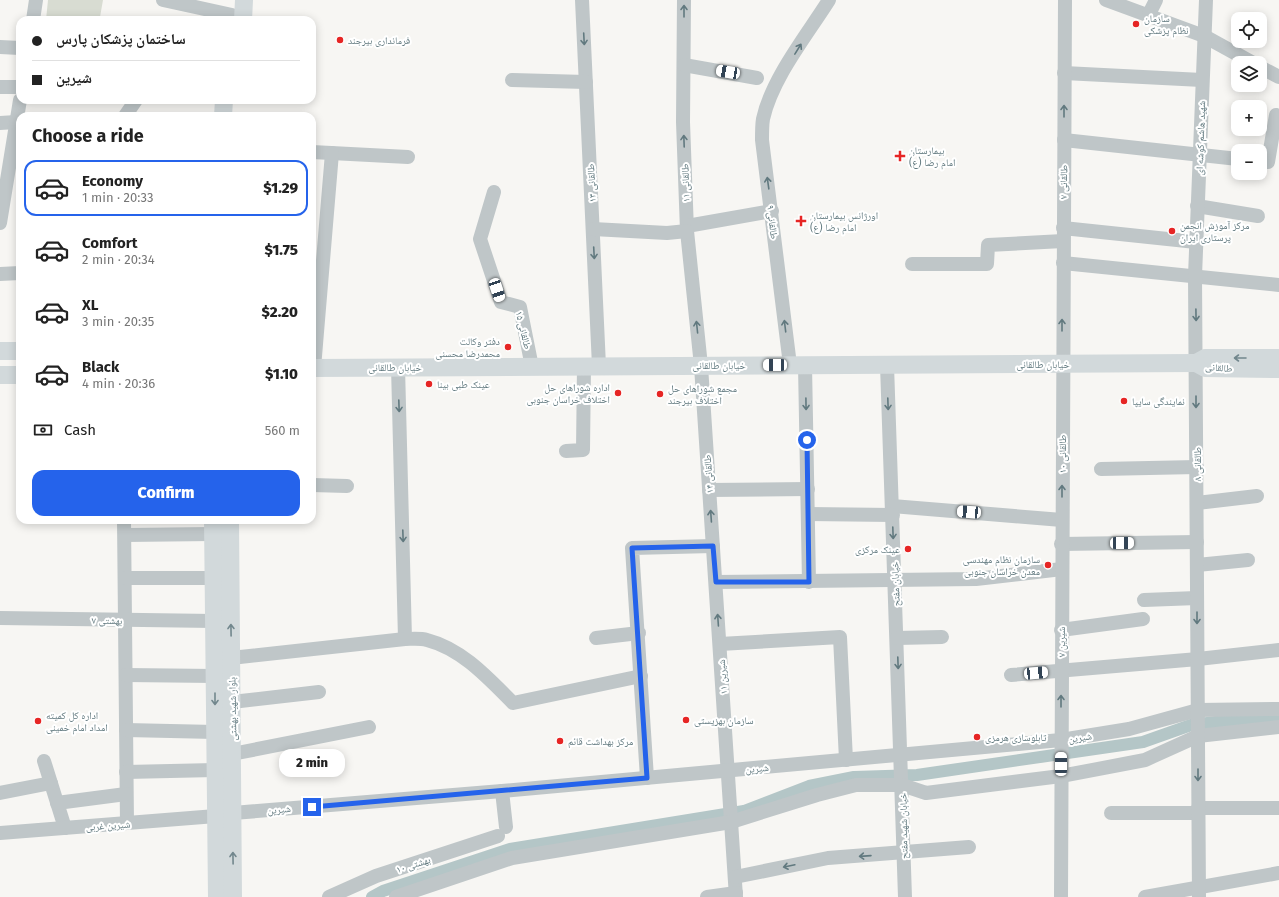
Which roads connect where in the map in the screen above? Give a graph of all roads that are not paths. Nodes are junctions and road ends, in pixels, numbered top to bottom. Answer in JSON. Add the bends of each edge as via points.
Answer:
{"nodes":[{"id":1,"x":36,"y":0,"type":"edge"},
{"id":2,"x":163,"y":0,"type":"edge"},
{"id":3,"x":244,"y":0,"type":"edge"},
{"id":4,"x":582,"y":0,"type":"edge"},
{"id":5,"x":684,"y":0,"type":"edge"},
{"id":6,"x":829,"y":0,"type":"edge"},
{"id":7,"x":1065,"y":0,"type":"edge"},
{"id":8,"x":1106,"y":0,"type":"edge"},
{"id":9,"x":1156,"y":0,"type":"edge"},
{"id":10,"x":1206,"y":0,"type":"edge"},
{"id":11,"x":235,"y":14,"type":"edge"},
{"id":12,"x":1149,"y":14,"type":"junction"},
{"id":13,"x":34,"y":16,"type":"edge"},
{"id":14,"x":1204,"y":36,"type":"junction"},
{"id":15,"x":0,"y":47,"type":"edge"},
{"id":16,"x":16,"y":48,"type":"edge"},
{"id":17,"x":1240,"y":56,"type":"edge"},
{"id":18,"x":684,"y":64,"type":"junction"},
{"id":19,"x":1267,"y":71,"type":"edge"},
{"id":20,"x":1064,"y":73,"type":"junction"},
{"id":21,"x":1279,"y":77,"type":"edge"},
{"id":22,"x":757,"y":78,"type":"dead end"},
{"id":23,"x":512,"y":80,"type":"dead end"},
{"id":24,"x":1202,"y":80,"type":"junction"},
{"id":25,"x":586,"y":82,"type":"junction"},
{"id":26,"x":0,"y":87,"type":"edge"},
{"id":27,"x":16,"y":87,"type":"edge"},
{"id":28,"x":1276,"y":115,"type":"dead end"},
{"id":29,"x":16,"y":122,"type":"joint"},
{"id":30,"x":0,"y":123,"type":"edge"},
{"id":31,"x":1064,"y":140,"type":"junction"},
{"id":32,"x":316,"y":152,"type":"edge"},
{"id":33,"x":332,"y":153,"type":"junction"},
{"id":34,"x":1199,"y":155,"type":"junction"},
{"id":35,"x":408,"y":157,"type":"dead end"},
{"id":36,"x":1231,"y":158,"type":"edge"},
{"id":37,"x":1269,"y":162,"type":"edge"},
{"id":38,"x":9,"y":175,"type":"edge"},
{"id":39,"x":494,"y":192,"type":"dead end"},
{"id":40,"x":1197,"y":206,"type":"junction"},
{"id":41,"x":772,"y":211,"type":"junction"},
{"id":42,"x":1258,"y":216,"type":"dead end"},
{"id":43,"x":0,"y":223,"type":"edge"},
{"id":44,"x":593,"y":229,"type":"junction"},
{"id":45,"x":687,"y":229,"type":"junction"},
{"id":46,"x":1063,"y":235,"type":"junction"},
{"id":47,"x":1196,"y":242,"type":"junction"},
{"id":48,"x":1063,"y":263,"type":"junction"},
{"id":49,"x":912,"y":264,"type":"dead end"},
{"id":50,"x":16,"y":273,"type":"edge"},
{"id":51,"x":0,"y":274,"type":"edge"},
{"id":52,"x":1195,"y":276,"type":"junction"},
{"id":53,"x":1279,"y":285,"type":"edge"},
{"id":54,"x":316,"y":334,"type":"edge"},
{"id":55,"x":0,"y":351,"type":"edge"},
{"id":56,"x":16,"y":351,"type":"edge"},
{"id":57,"x":1279,"y":358,"type":"edge"},
{"id":58,"x":1196,"y":363,"type":"junction"},
{"id":59,"x":1062,"y":364,"type":"junction"},
{"id":60,"x":798,"y":365,"type":"junction"},
{"id":61,"x":887,"y":365,"type":"junction"},
{"id":62,"x":592,"y":366,"type":"junction"},
{"id":63,"x":701,"y":366,"type":"junction"},
{"id":64,"x":398,"y":367,"type":"junction"},
{"id":65,"x":532,"y":367,"type":"junction"},
{"id":66,"x":316,"y":368,"type":"edge"},
{"id":67,"x":1279,"y":369,"type":"edge"},
{"id":68,"x":0,"y":375,"type":"edge"},
{"id":69,"x":16,"y":375,"type":"edge"},
{"id":70,"x":566,"y":451,"type":"dead end"},
{"id":71,"x":1197,"y":467,"type":"junction"},
{"id":72,"x":1101,"y":470,"type":"dead end"},
{"id":73,"x":316,"y":485,"type":"edge"},
{"id":74,"x":347,"y":486,"type":"dead end"},
{"id":75,"x":808,"y":489,"type":"junction"},
{"id":76,"x":709,"y":490,"type":"junction"},
{"id":77,"x":1257,"y":496,"type":"dead end"},
{"id":78,"x":1197,"y":502,"type":"junction"},
{"id":79,"x":892,"y":511,"type":"junction"},
{"id":80,"x":808,"y":514,"type":"junction"},
{"id":81,"x":1062,"y":520,"type":"junction"},
{"id":82,"x":124,"y":524,"type":"edge"},
{"id":83,"x":230,"y":524,"type":"edge"},
{"id":84,"x":213,"y":527,"type":"edge"},
{"id":85,"x":125,"y":534,"type":"junction"},
{"id":86,"x":1197,"y":542,"type":"junction"},
{"id":87,"x":1062,"y":544,"type":"junction"},
{"id":88,"x":713,"y":546,"type":"junction"},
{"id":89,"x":1248,"y":560,"type":"dead end"},
{"id":90,"x":1197,"y":565,"type":"junction"},
{"id":91,"x":1062,"y":568,"type":"junction"},
{"id":92,"x":125,"y":578,"type":"junction"},
{"id":93,"x":214,"y":578,"type":"junction"},
{"id":94,"x":895,"y":580,"type":"junction"},
{"id":95,"x":716,"y":582,"type":"junction"},
{"id":96,"x":809,"y":582,"type":"junction"},
{"id":97,"x":1197,"y":598,"type":"junction"},
{"id":98,"x":1144,"y":600,"type":"dead end"},
{"id":99,"x":0,"y":618,"type":"edge"},
{"id":100,"x":1143,"y":619,"type":"dead end"},
{"id":101,"x":125,"y":620,"type":"junction"},
{"id":102,"x":214,"y":621,"type":"junction"},
{"id":103,"x":1061,"y":630,"type":"junction"},
{"id":104,"x":639,"y":633,"type":"junction"},
{"id":105,"x":942,"y":637,"type":"dead end"},
{"id":106,"x":596,"y":638,"type":"dead end"},
{"id":107,"x":897,"y":638,"type":"junction"},
{"id":108,"x":406,"y":639,"type":"junction"},
{"id":109,"x":720,"y":644,"type":"junction"},
{"id":110,"x":1279,"y":650,"type":"edge"},
{"id":111,"x":231,"y":658,"type":"junction"},
{"id":112,"x":1198,"y":659,"type":"junction"},
{"id":113,"x":1061,"y":671,"type":"junction"},
{"id":114,"x":126,"y":675,"type":"junction"},
{"id":115,"x":1011,"y":675,"type":"dead end"},
{"id":116,"x":215,"y":676,"type":"junction"},
{"id":117,"x":641,"y":676,"type":"junction"},
{"id":118,"x":319,"y":692,"type":"dead end"},
{"id":119,"x":232,"y":702,"type":"junction"},
{"id":120,"x":1279,"y":709,"type":"edge"},
{"id":121,"x":1198,"y":710,"type":"junction"},
{"id":122,"x":369,"y":727,"type":"dead end"},
{"id":123,"x":1279,"y":727,"type":"edge"},
{"id":124,"x":126,"y":730,"type":"junction"},
{"id":125,"x":215,"y":732,"type":"junction"},
{"id":126,"x":1198,"y":736,"type":"junction"},
{"id":127,"x":1061,"y":740,"type":"junction"},
{"id":128,"x":232,"y":754,"type":"junction"},
{"id":129,"x":901,"y":756,"type":"junction"},
{"id":130,"x":846,"y":760,"type":"junction"},
{"id":131,"x":44,"y":762,"type":"dead end"},
{"id":132,"x":216,"y":770,"type":"junction"},
{"id":133,"x":728,"y":771,"type":"junction"},
{"id":134,"x":126,"y":772,"type":"junction"},
{"id":135,"x":1060,"y":776,"type":"junction"},
{"id":136,"x":647,"y":778,"type":"junction"},
{"id":137,"x":51,"y":783,"type":"junction"},
{"id":138,"x":902,"y":785,"type":"junction"},
{"id":139,"x":502,"y":791,"type":"junction"},
{"id":140,"x":0,"y":793,"type":"edge"},
{"id":141,"x":126,"y":794,"type":"junction"},
{"id":142,"x":57,"y":803,"type":"junction"},
{"id":143,"x":1279,"y":808,"type":"edge"},
{"id":144,"x":1198,"y":810,"type":"junction"},
{"id":145,"x":1112,"y":813,"type":"dead end"},
{"id":146,"x":224,"y":815,"type":"junction"},
{"id":147,"x":732,"y":822,"type":"junction"},
{"id":148,"x":127,"y":823,"type":"junction"},
{"id":149,"x":65,"y":828,"type":"junction"},
{"id":150,"x":0,"y":833,"type":"edge"},
{"id":151,"x":969,"y":847,"type":"dead end"},
{"id":152,"x":903,"y":853,"type":"junction"},
{"id":153,"x":1279,"y":873,"type":"edge"},
{"id":154,"x":735,"y":877,"type":"junction"},
{"id":155,"x":1199,"y":892,"type":"edge"},
{"id":156,"x":736,"y":895,"type":"edge"},
{"id":157,"x":217,"y":897,"type":"edge"},
{"id":158,"x":233,"y":897,"type":"edge"},
{"id":159,"x":329,"y":897,"type":"edge"},
{"id":160,"x":396,"y":897,"type":"edge"},
{"id":161,"x":707,"y":897,"type":"edge"},
{"id":162,"x":905,"y":897,"type":"edge"},
{"id":163,"x":1061,"y":897,"type":"edge"},
{"id":164,"x":1145,"y":897,"type":"edge"}],
"edges":[{"from":1,"to":13,"type":"street"},
{"from":2,"to":11,"type":"street"},
{"from":3,"to":11,"type":"main road"},
{"from":4,"to":25,"type":"street","name":"طالقانی ۱۳","one_way":true},
{"from":18,"to":5,"type":"street","name":"طالقانی ۱۱","one_way":true},
{"from":41,"to":6,"type":"street","name":"طالقانی ۹","one_way":true,"via":[[762,140],[763,120],[777,82]]},
{"from":7,"to":20,"type":"street","name":"طالقانی ۷"},
{"from":8,"to":12,"type":"street"},
{"from":9,"to":12,"type":"street"},
{"from":10,"to":14,"type":"street","name":"شهید هاشم کوشه ای"},
{"from":12,"to":14,"type":"street"},
{"from":14,"to":17,"type":"street"},
{"from":14,"to":24,"type":"street","name":"شهید هاشم کوشه ای"},
{"from":15,"to":16,"type":"street"},
{"from":18,"to":22,"type":"street"},
{"from":45,"to":18,"type":"street","name":"طالقانی ۱۱","one_way":true,"via":[[683,122]]},
{"from":19,"to":21,"type":"street"},
{"from":20,"to":24,"type":"street"},
{"from":31,"to":20,"type":"street","name":"طالقانی ۷","one_way":true},
{"from":23,"to":25,"type":"street"},
{"from":24,"to":34,"type":"street","name":"شهید هاشم کوشه ای"},
{"from":25,"to":44,"type":"street","name":"طالقانی ۱۳"},
{"from":26,"to":27,"type":"street"},
{"from":28,"to":37,"type":"street"},
{"from":29,"to":30,"type":"street"},
{"from":29,"to":38,"type":"street"},
{"from":31,"to":34,"type":"street"},
{"from":31,"to":46,"type":"street","name":"طالقانی ۷"},
{"from":32,"to":33,"type":"street"},
{"from":33,"to":35,"type":"street"},
{"from":33,"to":54,"type":"street"},
{"from":34,"to":36,"type":"street"},
{"from":34,"to":40,"type":"street","name":"شهید هاشم کوشه ای"},
{"from":38,"to":43,"type":"street"},
{"from":39,"to":65,"type":"street","name":"طالقانی ۱۵","via":[[480,239],[501,302],[520,307]]},
{"from":40,"to":42,"type":"street"},
{"from":40,"to":47,"type":"street","name":"شهید هاشم کوشه ای"},
{"from":41,"to":45,"type":"street"},
{"from":60,"to":41,"type":"street","name":"طالقانی ۹","one_way":true},
{"from":44,"to":45,"type":"street","via":[[667,233]]},
{"from":44,"to":62,"type":"street","name":"طالقانی ۱۳","one_way":true},
{"from":63,"to":45,"type":"street","name":"طالقانی ۱۱","one_way":true},
{"from":46,"to":47,"type":"street"},
{"from":46,"to":48,"type":"street","name":"طالقانی ۷"},
{"from":46,"to":49,"type":"street","via":[[988,245],[987,264]]},
{"from":47,"to":52,"type":"street","name":"شهید هاشم کوشه ای"},
{"from":48,"to":52,"type":"street"},
{"from":59,"to":48,"type":"street","name":"طالقانی ۷","one_way":true},
{"from":50,"to":51,"type":"street"},
{"from":52,"to":53,"type":"street"},
{"from":52,"to":58,"type":"street","name":"طالقانی ۸","one_way":true},
{"from":55,"to":56,"type":"main road"},
{"from":57,"to":58,"type":"main road","name":"طالقانی","one_way":true,"via":[[1205,358]]},
{"from":58,"to":59,"type":"main road","name":"خیابان طالقانی"},
{"from":58,"to":67,"type":"main road","name":"طالقانی","via":[[1205,368]]},
{"from":58,"to":71,"type":"street","name":"طالقانی ۸","one_way":true},
{"from":59,"to":61,"type":"main road","name":"خیابان طالقانی"},
{"from":81,"to":59,"type":"street","name":"طالقانی ۱۰","one_way":true},
{"from":60,"to":61,"type":"main road","name":"خیابان طالقانی"},
{"from":60,"to":63,"type":"main road","name":"خیابان طالقانی"},
{"from":60,"to":75,"type":"street","name":"طالقانی ۹","one_way":true},
{"from":61,"to":79,"type":"street","name":"خیابان مفتح","one_way":true},
{"from":62,"to":63,"type":"main road","name":"خیابان طالقانی"},
{"from":62,"to":65,"type":"main road","name":"خیابان طالقانی"},
{"from":62,"to":70,"type":"street","name":"طالقانی ۱۳","via":[[583,450]]},
{"from":63,"to":76,"type":"street","name":"طالقانی ۱۴"},
{"from":64,"to":65,"type":"main road","name":"خیابان طالقانی"},
{"from":64,"to":66,"type":"main road","name":"خیابان طالقانی"},
{"from":64,"to":108,"type":"street","one_way":true},
{"from":68,"to":69,"type":"main road"},
{"from":71,"to":72,"type":"street"},
{"from":71,"to":78,"type":"street","name":"طالقانی ۸"},
{"from":73,"to":74,"type":"street"},
{"from":75,"to":76,"type":"street"},
{"from":75,"to":80,"type":"street","name":"طالقانی ۹"},
{"from":88,"to":76,"type":"street","name":"طالقانی ۱۴","one_way":true},
{"from":77,"to":78,"type":"street"},
{"from":78,"to":86,"type":"street","name":"طالقانی ۸"},
{"from":79,"to":80,"type":"street"},
{"from":79,"to":81,"type":"street"},
{"from":79,"to":94,"type":"street","name":"خیابان مفتح","one_way":true},
{"from":80,"to":96,"type":"street","name":"طالقانی ۹"},
{"from":81,"to":87,"type":"street","name":"طالقانی ۱۰"},
{"from":82,"to":85,"type":"street"},
{"from":111,"to":83,"type":"main road","name":"بلوار شهید بهشتی","one_way":true},
{"from":84,"to":85,"type":"street"},
{"from":84,"to":93,"type":"main road","name":"بلوار شهید بهشتی"},
{"from":85,"to":92,"type":"street"},
{"from":86,"to":87,"type":"street"},
{"from":86,"to":90,"type":"street","name":"طالقانی ۸"},
{"from":87,"to":91,"type":"street","name":"شیرین ۷"},
{"from":88,"to":95,"type":"street","name":"طالقانی ۱۴"},
{"from":88,"to":104,"type":"street","via":[[632,548]]},
{"from":89,"to":90,"type":"street"},
{"from":90,"to":97,"type":"street","name":"طالقانی ۸"},
{"from":91,"to":94,"type":"street","via":[[976,579]]},
{"from":91,"to":103,"type":"street","name":"شیرین ۷"},
{"from":92,"to":93,"type":"street"},
{"from":92,"to":101,"type":"street"},
{"from":93,"to":102,"type":"main road","name":"بلوار شهید بهشتی"},
{"from":94,"to":96,"type":"street"},
{"from":94,"to":107,"type":"street","name":"خیابان مفتح"},
{"from":95,"to":96,"type":"street"},
{"from":109,"to":95,"type":"street","name":"شیرین ۱۱","one_way":true},
{"from":97,"to":98,"type":"street"},
{"from":97,"to":112,"type":"street","name":"طالقانی ۸","one_way":true},
{"from":99,"to":101,"type":"street","name":"بهشتی ۷"},
{"from":100,"to":103,"type":"street"},
{"from":101,"to":102,"type":"street","name":"بهشتی ۷"},
{"from":101,"to":114,"type":"street"},
{"from":102,"to":116,"type":"main road","name":"بلوار شهید بهشتی"},
{"from":103,"to":113,"type":"street","name":"شیرین ۷"},
{"from":104,"to":106,"type":"street"},
{"from":104,"to":117,"type":"street"},
{"from":105,"to":107,"type":"street"},
{"from":107,"to":129,"type":"street","name":"خیابان مفتح","one_way":true},
{"from":108,"to":111,"type":"street"},
{"from":108,"to":117,"type":"street","via":[[426,639],[449,648],[482,671],[513,703]]},
{"from":109,"to":130,"type":"street","via":[[840,637]]},
{"from":109,"to":133,"type":"street","name":"شیرین ۱۱"},
{"from":110,"to":112,"type":"street"},
{"from":111,"to":119,"type":"main road","name":"بلوار شهید بهشتی"},
{"from":112,"to":113,"type":"street"},
{"from":112,"to":121,"type":"street","name":"طالقانی ۸"},
{"from":113,"to":115,"type":"street"},
{"from":127,"to":113,"type":"street","name":"شیرین ۷","one_way":true},
{"from":114,"to":116,"type":"street"},
{"from":114,"to":124,"type":"street"},
{"from":116,"to":125,"type":"main road","name":"بلوار شهید بهشتی","one_way":true},
{"from":117,"to":136,"type":"street"},
{"from":118,"to":119,"type":"street"},
{"from":119,"to":128,"type":"main road","name":"بلوار شهید بهشتی"},
{"from":120,"to":121,"type":"street","name":"شیرین"},
{"from":121,"to":126,"type":"street","name":"طالقانی ۸"},
{"from":121,"to":127,"type":"street","name":"شیرین","via":[[1129,729]]},
{"from":122,"to":128,"type":"street"},
{"from":123,"to":126,"type":"street"},
{"from":124,"to":125,"type":"street"},
{"from":124,"to":134,"type":"street"},
{"from":125,"to":132,"type":"main road","name":"بلوار شهید بهشتی"},
{"from":126,"to":135,"type":"street","via":[[1145,760]]},
{"from":126,"to":144,"type":"street","name":"طالقانی ۸","one_way":true},
{"from":127,"to":129,"type":"street","name":"شیرین"},
{"from":127,"to":135,"type":"street","name":"شیرین ۷"},
{"from":128,"to":146,"type":"main road","name":"بلوار شهید بهشتی"},
{"from":129,"to":130,"type":"street","name":"شیرین"},
{"from":129,"to":138,"type":"street","name":"خیابان شهید مفتح"},
{"from":130,"to":133,"type":"street","name":"شیرین"},
{"from":131,"to":137,"type":"street"},
{"from":132,"to":134,"type":"street"},
{"from":132,"to":146,"type":"main road","name":"بلوار شهید بهشتی"},
{"from":133,"to":136,"type":"street","name":"شیرین"},
{"from":133,"to":147,"type":"street","name":"شیرین ۱۱"},
{"from":134,"to":141,"type":"street"},
{"from":135,"to":138,"type":"street","via":[[926,793]]},
{"from":135,"to":163,"type":"street","name":"شیرین ۷"},
{"from":136,"to":139,"type":"street","name":"شیرین"},
{"from":137,"to":140,"type":"street"},
{"from":137,"to":142,"type":"street"},
{"from":138,"to":147,"type":"street","via":[[856,785]]},
{"from":138,"to":152,"type":"street","name":"خیابان شهید مفتح"},
{"from":139,"to":146,"type":"street","name":"شیرین"},
{"from":139,"to":159,"type":"street","name":"بهشتی ۱۰","via":[[502,831],[376,876]]},
{"from":141,"to":142,"type":"street"},
{"from":141,"to":148,"type":"street"},
{"from":142,"to":149,"type":"street"},
{"from":143,"to":144,"type":"street"},
{"from":144,"to":145,"type":"street"},
{"from":144,"to":155,"type":"street","name":"طالقانی ۸"},
{"from":146,"to":148,"type":"street","name":"شیرین غربی"},
{"from":146,"to":157,"type":"main road","name":"بلوار شهید بهشتی"},
{"from":158,"to":146,"type":"main road","name":"بلوار شهید بهشتی","one_way":true},
{"from":147,"to":154,"type":"street","name":"شیرین ۱۱"},
{"from":147,"to":160,"type":"street","via":[[512,858]]},
{"from":148,"to":149,"type":"street","name":"شیرین غربی"},
{"from":149,"to":150,"type":"street","name":"شیرین غربی"},
{"from":151,"to":152,"type":"street"},
{"from":152,"to":154,"type":"street","one_way":true,"via":[[828,858]]},
{"from":152,"to":162,"type":"street","name":"خیابان شهید مفتح"},
{"from":153,"to":155,"type":"street"},
{"from":154,"to":156,"type":"street","name":"شیرین ۱۱"},
{"from":155,"to":164,"type":"street"},
{"from":156,"to":161,"type":"street"}]}
